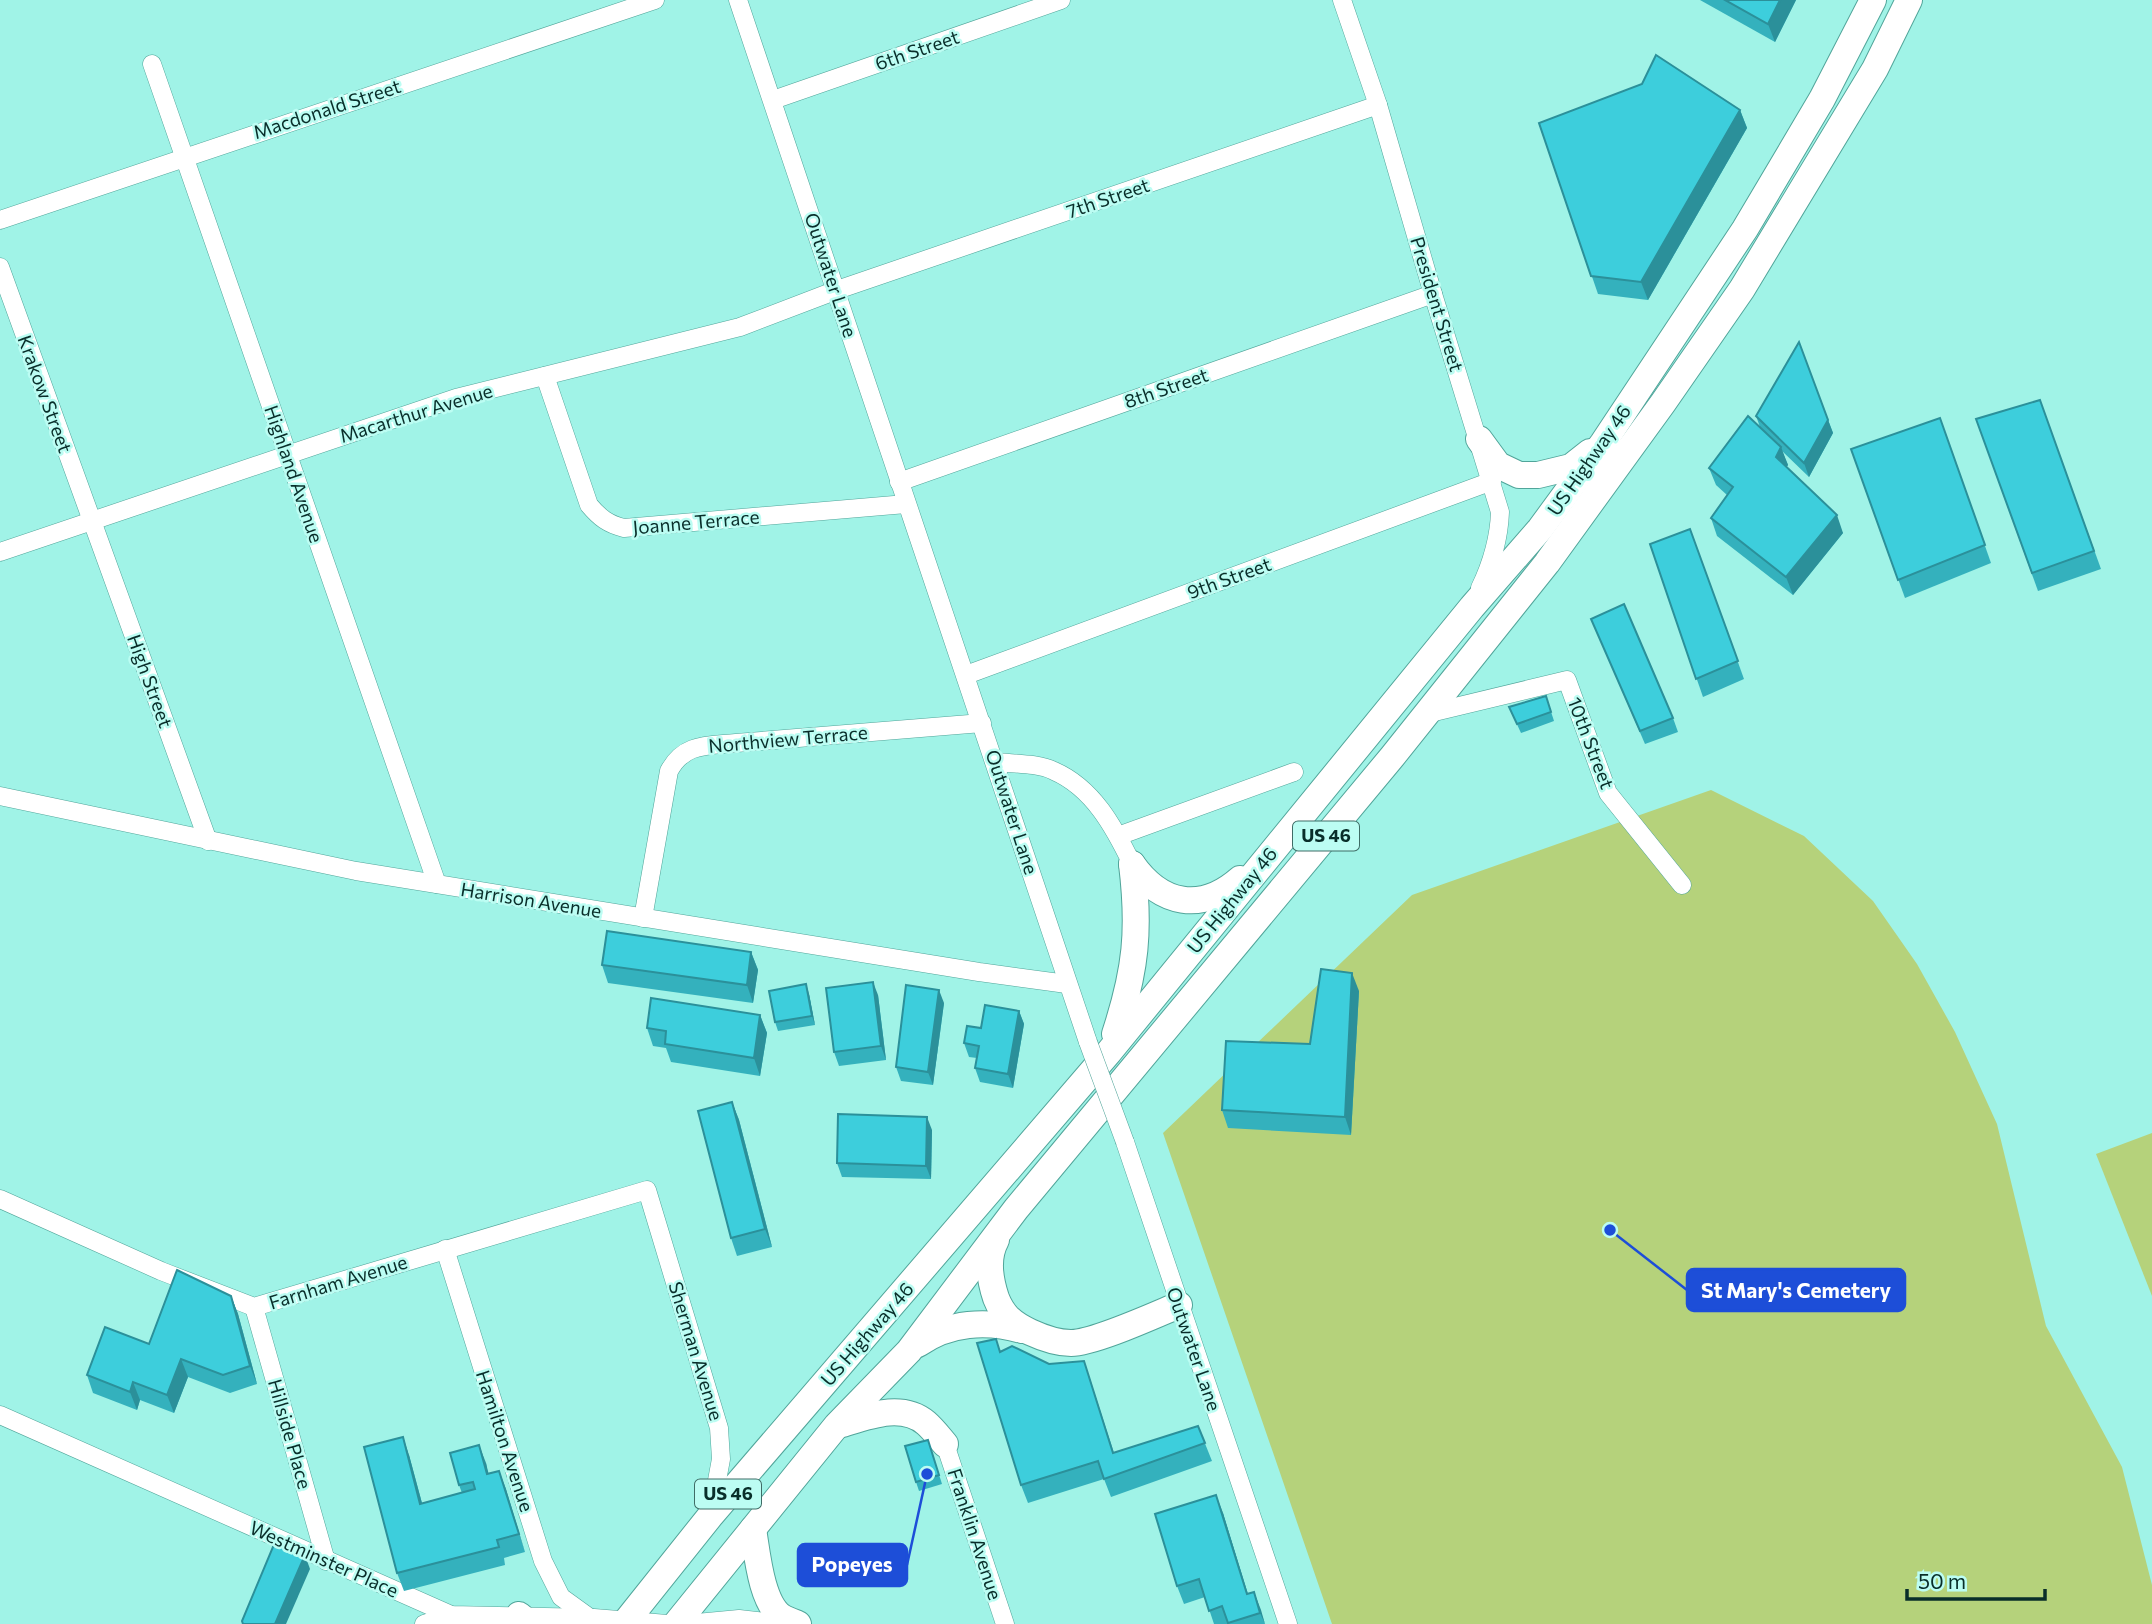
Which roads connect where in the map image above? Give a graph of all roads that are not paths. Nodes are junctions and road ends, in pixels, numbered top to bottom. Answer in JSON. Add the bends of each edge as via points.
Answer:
{"nodes":[{"id":1,"x":654,"y":0,"type":"edge"},
{"id":2,"x":738,"y":0,"type":"edge"},
{"id":3,"x":1061,"y":0,"type":"edge"},
{"id":4,"x":1342,"y":0,"type":"edge"},
{"id":5,"x":1873,"y":0,"type":"edge"},
{"id":6,"x":1909,"y":0,"type":"edge"},
{"id":7,"x":152,"y":64,"type":"dead end"},
{"id":8,"x":773,"y":100,"type":"junction"},
{"id":9,"x":1378,"y":105,"type":"junction"},
{"id":10,"x":184,"y":157,"type":"junction"},
{"id":11,"x":0,"y":220,"type":"edge"},
{"id":12,"x":0,"y":267,"type":"edge"},
{"id":13,"x":837,"y":290,"type":"junction"},
{"id":14,"x":1433,"y":294,"type":"junction"},
{"id":15,"x":545,"y":376,"type":"junction"},
{"id":16,"x":1479,"y":439,"type":"junction"},
{"id":17,"x":1603,"y":443,"type":"junction"},
{"id":18,"x":288,"y":455,"type":"junction"},
{"id":19,"x":1492,"y":481,"type":"junction"},
{"id":20,"x":899,"y":482,"type":"junction"},
{"id":21,"x":906,"y":504,"type":"junction"},
{"id":22,"x":91,"y":521,"type":"junction"},
{"id":23,"x":0,"y":552,"type":"edge"},
{"id":24,"x":1472,"y":607,"type":"junction"},
{"id":25,"x":966,"y":675,"type":"junction"},
{"id":26,"x":1426,"y":714,"type":"junction"},
{"id":27,"x":982,"y":723,"type":"junction"},
{"id":28,"x":996,"y":762,"type":"junction"},
{"id":29,"x":1294,"y":772,"type":"dead end"},
{"id":30,"x":0,"y":796,"type":"edge"},
{"id":31,"x":1118,"y":836,"type":"junction"},
{"id":32,"x":208,"y":841,"type":"junction"},
{"id":33,"x":1270,"y":852,"type":"junction"},
{"id":34,"x":1132,"y":864,"type":"junction"},
{"id":35,"x":437,"y":884,"type":"junction"},
{"id":36,"x":1682,"y":886,"type":"dead end"},
{"id":37,"x":643,"y":918,"type":"junction"},
{"id":38,"x":1067,"y":984,"type":"junction"},
{"id":39,"x":1098,"y":1047,"type":"junction"},
{"id":40,"x":647,"y":1190,"type":"joint"},
{"id":41,"x":0,"y":1199,"type":"edge"},
{"id":42,"x":1016,"y":1209,"type":"junction"},
{"id":43,"x":444,"y":1249,"type":"junction"},
{"id":44,"x":1179,"y":1305,"type":"junction"},
{"id":45,"x":254,"y":1307,"type":"junction"},
{"id":46,"x":1030,"y":1332,"type":"junction"},
{"id":47,"x":909,"y":1351,"type":"junction"},
{"id":48,"x":0,"y":1415,"type":"edge"},
{"id":49,"x":837,"y":1425,"type":"junction"},
{"id":50,"x":946,"y":1444,"type":"joint"},
{"id":51,"x":711,"y":1515,"type":"junction"},
{"id":52,"x":753,"y":1529,"type":"junction"},
{"id":53,"x":326,"y":1561,"type":"junction"},
{"id":54,"x":451,"y":1615,"type":"junction"},
{"id":55,"x":590,"y":1618,"type":"junction"},
{"id":56,"x":524,"y":1620,"type":"edge"},
{"id":57,"x":625,"y":1622,"type":"edge"},
{"id":58,"x":424,"y":1624,"type":"edge"},
{"id":59,"x":667,"y":1624,"type":"edge"},
{"id":60,"x":677,"y":1624,"type":"edge"},
{"id":61,"x":686,"y":1624,"type":"edge"},
{"id":62,"x":782,"y":1624,"type":"edge"},
{"id":63,"x":797,"y":1624,"type":"edge"},
{"id":64,"x":1004,"y":1624,"type":"edge"},
{"id":65,"x":1287,"y":1624,"type":"edge"}],
"edges":[{"from":1,"to":10,"type":"street","name":"Macdonald Street"},
{"from":2,"to":8,"type":"street","name":"Outwater Lane"},
{"from":3,"to":8,"type":"street","name":"6th Street"},
{"from":4,"to":9,"type":"street","name":"President Street"},
{"from":5,"to":17,"type":"highway","name":"US Highway 46","number":"US 46","via":[[1822,99],[1745,229]]},
{"from":6,"to":26,"type":"highway","name":"US Highway 46","number":"US 46","via":[[1875,69],[1742,289],[1547,564]]},
{"from":7,"to":10,"type":"street","name":"Highland Avenue"},
{"from":8,"to":13,"type":"street","name":"Outwater Lane"},
{"from":9,"to":13,"type":"street","name":"7th Street"},
{"from":9,"to":14,"type":"street","name":"President Street"},
{"from":10,"to":11,"type":"street","name":"Macdonald Street"},
{"from":10,"to":18,"type":"street","name":"Highland Avenue"},
{"from":12,"to":22,"type":"street","name":"Krakow Street"},
{"from":13,"to":15,"type":"street","name":"Macarthur Avenue","via":[[740,327]]},
{"from":13,"to":20,"type":"street","name":"Outwater Lane"},
{"from":14,"to":16,"type":"street","name":"President Street"},
{"from":14,"to":20,"type":"street","name":"8th Street"},
{"from":15,"to":18,"type":"street","name":"Macarthur Avenue","via":[[456,398]]},
{"from":15,"to":21,"type":"street","name":"Joanne Terrace","via":[[589,505],[611,525],[624,528]]},
{"from":16,"to":17,"type":"highway","via":[[1498,465],[1519,475],[1571,467]]},
{"from":16,"to":19,"type":"street","name":"President Street"},
{"from":17,"to":24,"type":"highway","name":"US Highway 46","number":"US 46","via":[[1540,529]]},
{"from":18,"to":22,"type":"street","name":"Macarthur Avenue"},
{"from":18,"to":35,"type":"street","name":"Highland Avenue"},
{"from":19,"to":24,"type":"street","name":"President Street","via":[[1500,512],[1499,534]]},
{"from":19,"to":25,"type":"street","name":"9th Street"},
{"from":20,"to":21,"type":"street","name":"Outwater Lane"},
{"from":21,"to":25,"type":"street","name":"Outwater Lane"},
{"from":22,"to":23,"type":"street","name":"Macarthur Avenue"},
{"from":22,"to":32,"type":"street","name":"High Street"},
{"from":24,"to":33,"type":"highway","name":"US Highway 46","number":"US 46"},
{"from":25,"to":27,"type":"street","name":"Outwater Lane"},
{"from":26,"to":36,"type":"street","name":"10th Street","via":[[1567,680],[1608,793]]},
{"from":26,"to":42,"type":"highway","name":"US Highway 46","number":"US 46"},
{"from":27,"to":28,"type":"street","name":"Outwater Lane"},
{"from":27,"to":37,"type":"street","name":"Northview Terrace","via":[[736,743],[683,752],[669,771]]},
{"from":28,"to":31,"type":"street","via":[[1053,770],[1086,789]]},
{"from":28,"to":38,"type":"street","name":"Outwater Lane"},
{"from":29,"to":31,"type":"street"},
{"from":30,"to":32,"type":"street","name":"Harrison Avenue"},
{"from":31,"to":34,"type":"street"},
{"from":32,"to":35,"type":"street","name":"Harrison Avenue"},
{"from":33,"to":34,"type":"highway","via":[[1227,890],[1191,901],[1158,892]]},
{"from":33,"to":39,"type":"highway","name":"US Highway 46","number":"US 46"},
{"from":34,"to":39,"type":"highway","via":[[1137,905],[1129,993]]},
{"from":35,"to":37,"type":"street","name":"Harrison Avenue"},
{"from":37,"to":38,"type":"street","name":"Harrison Avenue"},
{"from":38,"to":39,"type":"street","name":"Outwater Lane"},
{"from":39,"to":44,"type":"street","name":"Outwater Lane","bridge":true},
{"from":39,"to":51,"type":"highway","name":"US Highway 46","number":"US 46"},
{"from":40,"to":43,"type":"street","name":"Farnham Avenue"},
{"from":40,"to":51,"type":"street","name":"Sherman Avenue","via":[[719,1428],[721,1459]]},
{"from":41,"to":45,"type":"street","name":"Farnham Avenue"},
{"from":42,"to":46,"type":"highway","via":[[993,1247],[990,1276],[1000,1309]]},
{"from":42,"to":47,"type":"highway","name":"US Highway 46","number":"US 46"},
{"from":43,"to":45,"type":"street","name":"Farnham Avenue"},
{"from":43,"to":55,"type":"street","name":"Hamilton Avenue","via":[[543,1561],[561,1597]]},
{"from":44,"to":46,"type":"highway","via":[[1074,1343]]},
{"from":44,"to":65,"type":"street","name":"Outwater Lane"},
{"from":45,"to":53,"type":"street","name":"Hillside Place"},
{"from":46,"to":47,"type":"highway","via":[[972,1324],[938,1332]]},
{"from":47,"to":49,"type":"highway","name":"US Highway 46","number":"US 46"},
{"from":48,"to":53,"type":"street","name":"Westminster Place"},
{"from":49,"to":50,"type":"highway","via":[[880,1413],[908,1413],[925,1422]]},
{"from":49,"to":52,"type":"highway","name":"US Highway 46","number":"US 46"},
{"from":50,"to":64,"type":"street","name":"Franklin Avenue"},
{"from":51,"to":57,"type":"highway","name":"US Highway 46","number":"US 46"},
{"from":52,"to":60,"type":"highway","name":"US Highway 46","number":"US 46"},
{"from":52,"to":63,"type":"highway","via":[[767,1595],[780,1616]]},
{"from":53,"to":54,"type":"street","name":"Westminster Place"},
{"from":54,"to":56,"type":"street","name":"Westminster Place"},
{"from":54,"to":58,"type":"street"},
{"from":55,"to":56,"type":"street","name":"Westminster Place"},
{"from":55,"to":57,"type":"street","name":"Westminster Place"},
{"from":57,"to":59,"type":"street","name":"Westminster Place"},
{"from":61,"to":62,"type":"street","via":[[739,1619]]}]}
